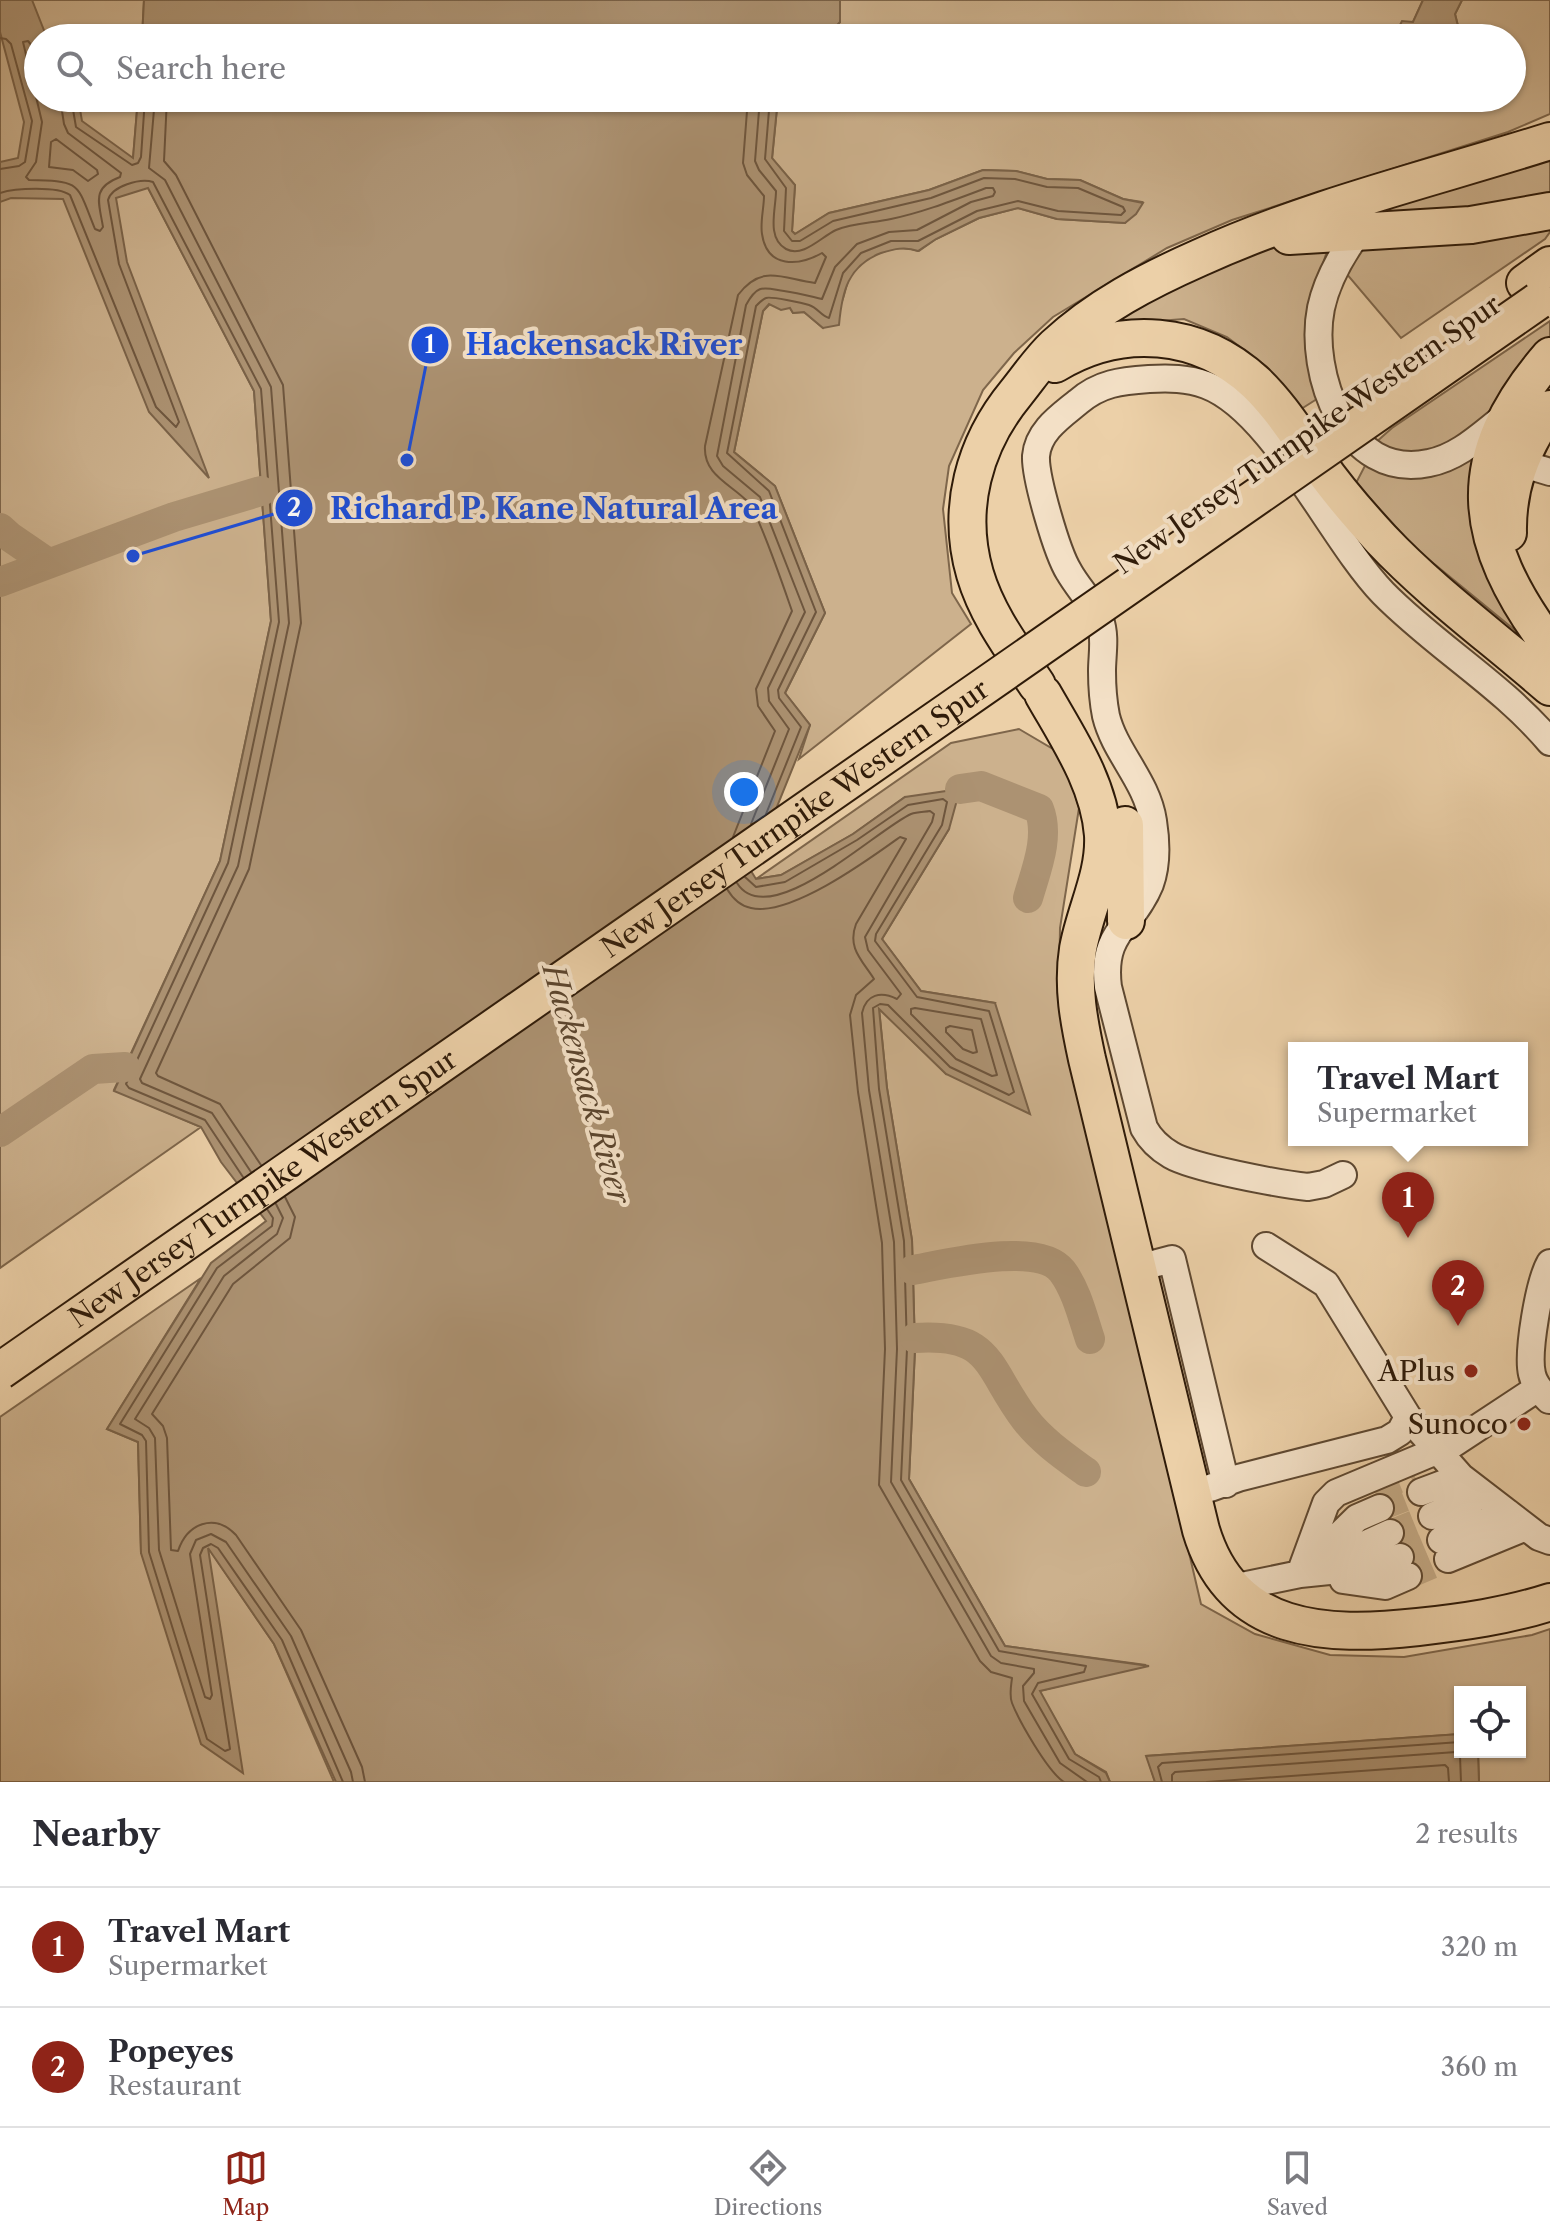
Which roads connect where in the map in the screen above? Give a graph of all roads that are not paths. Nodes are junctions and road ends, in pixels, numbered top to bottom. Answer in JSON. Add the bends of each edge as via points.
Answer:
{"nodes":[{"id":1,"x":1550,"y":141,"type":"edge"},
{"id":2,"x":1550,"y":211,"type":"edge"},
{"id":3,"x":1359,"y":231,"type":"junction"},
{"id":4,"x":1198,"y":258,"type":"junction"},
{"id":5,"x":1541,"y":286,"type":"edge"},
{"id":6,"x":1550,"y":356,"type":"edge"},
{"id":7,"x":1018,"y":391,"type":"junction"},
{"id":8,"x":1550,"y":409,"type":"edge"},
{"id":9,"x":1508,"y":414,"type":"junction"},
{"id":10,"x":1535,"y":468,"type":"edge"},
{"id":11,"x":1516,"y":594,"type":"junction"},
{"id":12,"x":1550,"y":646,"type":"edge"},
{"id":13,"x":1550,"y":687,"type":"edge"},
{"id":14,"x":1043,"y":694,"type":"junction"},
{"id":15,"x":1550,"y":742,"type":"edge"},
{"id":16,"x":1126,"y":921,"type":"junction"},
{"id":17,"x":1343,"y":1175,"type":"dead end"},
{"id":18,"x":1266,"y":1246,"type":"dead end"},
{"id":19,"x":1550,"y":1263,"type":"edge"},
{"id":20,"x":1550,"y":1329,"type":"edge"},
{"id":21,"x":0,"y":1342,"type":"edge"},
{"id":22,"x":0,"y":1371,"type":"edge"},
{"id":23,"x":1545,"y":1396,"type":"edge"},
{"id":24,"x":1408,"y":1417,"type":"junction"},
{"id":25,"x":1449,"y":1463,"type":"junction"},
{"id":26,"x":1418,"y":1483,"type":"tunnel mouth"},
{"id":27,"x":1209,"y":1488,"type":"junction"},
{"id":28,"x":1483,"y":1495,"type":"junction"},
{"id":29,"x":1377,"y":1499,"type":"tunnel mouth"},
{"id":30,"x":1531,"y":1529,"type":"edge"},
{"id":31,"x":1399,"y":1556,"type":"tunnel mouth"},
{"id":32,"x":1300,"y":1574,"type":"junction"},
{"id":33,"x":1232,"y":1588,"type":"junction"},
{"id":34,"x":1550,"y":1602,"type":"edge"}],
"edges":[{"from":1,"to":4,"type":"highway","via":[[1256,232]]},
{"from":2,"to":3,"type":"highway","via":[[1471,225]]},
{"from":3,"to":4,"type":"highway","via":[[1284,236]]},
{"from":3,"to":9,"type":"lane","via":[[1328,285],[1318,334],[1328,394],[1352,436],[1392,461],[1429,463],[1464,449]]},
{"from":4,"to":7,"type":"highway","via":[[1088,320],[1049,353]]},
{"from":5,"to":21,"type":"highway","name":"New Jersey Turnpike Western Spur"},
{"from":5,"to":22,"type":"highway","name":"New Jersey Turnpike Western Spur","bridge":true},
{"from":6,"to":9,"type":"highway"},
{"from":7,"to":13,"type":"highway","via":[[1064,359],[1109,341],[1168,338],[1216,355],[1268,396],[1342,495],[1398,557]]},
{"from":7,"to":14,"type":"highway","via":[[996,417],[977,460],[968,539],[988,607]]},
{"from":8,"to":10,"type":"highway","via":[[1534,434]]},
{"from":9,"to":11,"type":"highway","via":[[1490,466],[1487,508],[1500,561]]},
{"from":10,"to":11,"type":"highway","via":[[1512,487],[1508,528]]},
{"from":11,"to":12,"type":"highway"},
{"from":14,"to":16,"type":"highway","via":[[1101,769],[1119,803],[1126,835]]},
{"from":14,"to":27,"type":"highway","via":[[1082,765],[1102,826],[1102,860],[1078,950],[1076,1003],[1087,1059],[1138,1268]]},
{"from":15,"to":16,"type":"lane","via":[[1374,583],[1286,459],[1233,402],[1209,386],[1175,378],[1100,386],[1053,423],[1036,457],[1061,559],[1101,623],[1102,688],[1109,726],[1142,787],[1153,820],[1151,880]]},
{"from":16,"to":17,"type":"lane","via":[[1109,946],[1108,987],[1141,1119],[1154,1143],[1180,1160],[1300,1187]]},
{"from":18,"to":24,"type":"lane","via":[[1326,1284]]},
{"from":19,"to":23,"type":"lane","via":[[1541,1285],[1531,1360],[1533,1378]]},
{"from":20,"to":23,"type":"lane"},
{"from":23,"to":25,"type":"lane","via":[[1468,1436]]},
{"from":24,"to":25,"type":"lane"},
{"from":24,"to":27,"type":"lane","via":[[1400,1432],[1387,1440]]},
{"from":25,"to":26,"type":"lane"},
{"from":25,"to":28,"type":"lane"},
{"from":25,"to":32,"type":"lane","via":[[1341,1490],[1330,1498]]},
{"from":27,"to":33,"type":"highway","via":[[1201,1530],[1211,1559]]},
{"from":28,"to":30,"type":"lane"},
{"from":28,"to":30,"type":"lane","via":[[1440,1539]]},
{"from":29,"to":32,"type":"lane","via":[[1349,1500]]},
{"from":31,"to":32,"type":"lane","via":[[1378,1566]]},
{"from":32,"to":33,"type":"lane"},
{"from":33,"to":34,"type":"highway","via":[[1281,1620],[1349,1632],[1463,1622]]}]}
